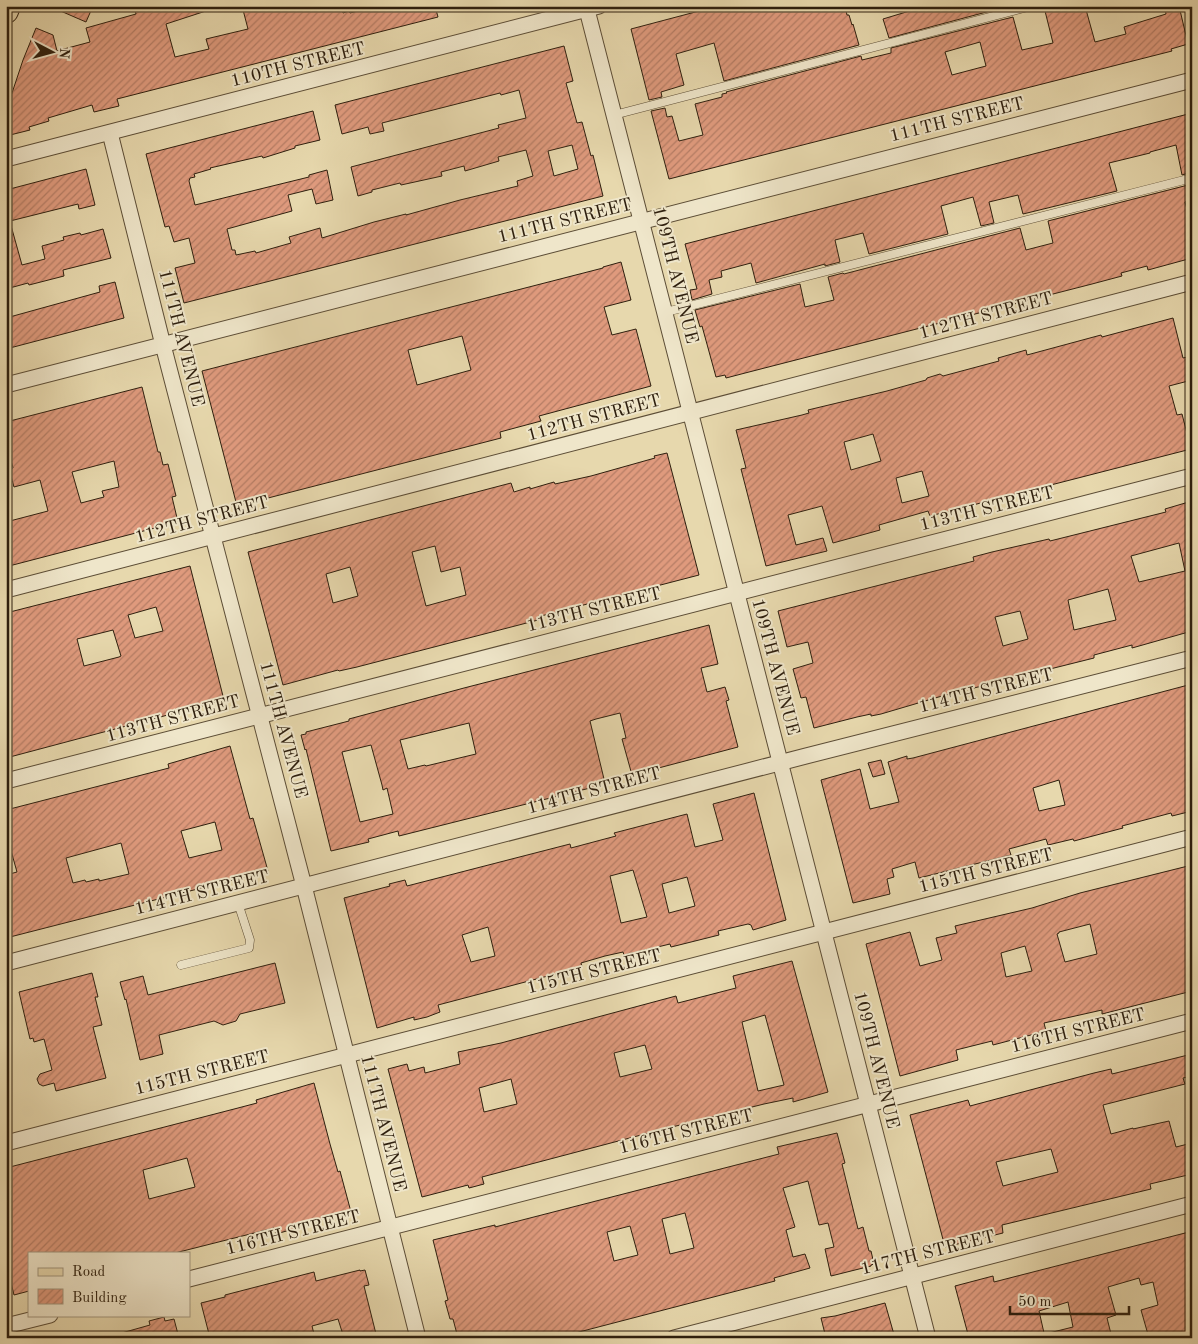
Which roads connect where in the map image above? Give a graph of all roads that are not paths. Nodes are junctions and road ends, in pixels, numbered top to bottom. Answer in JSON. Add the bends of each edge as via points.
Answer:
{"nodes":[{"id":1,"x":8,"y":6,"type":"edge"},
{"id":2,"x":1032,"y":6,"type":"edge"},
{"id":3,"x":590,"y":7,"type":"edge"},
{"id":4,"x":6,"y":11,"type":"edge"},
{"id":5,"x":1192,"y":80,"type":"edge"},
{"id":6,"x":614,"y":115,"type":"junction"},
{"id":7,"x":110,"y":133,"type":"junction"},
{"id":8,"x":6,"y":159,"type":"edge"},
{"id":9,"x":1192,"y":178,"type":"edge"},
{"id":10,"x":642,"y":221,"type":"junction"},
{"id":11,"x":1192,"y":282,"type":"edge"},
{"id":12,"x":666,"y":312,"type":"junction"},
{"id":13,"x":163,"y":344,"type":"junction"},
{"id":14,"x":6,"y":385,"type":"edge"},
{"id":15,"x":691,"y":412,"type":"junction"},
{"id":16,"x":1192,"y":476,"type":"edge"},
{"id":17,"x":213,"y":537,"type":"junction"},
{"id":18,"x":6,"y":590,"type":"edge"},
{"id":19,"x":736,"y":593,"type":"junction"},
{"id":20,"x":1192,"y":658,"type":"edge"},
{"id":21,"x":259,"y":716,"type":"junction"},
{"id":22,"x":781,"y":762,"type":"junction"},
{"id":23,"x":6,"y":781,"type":"edge"},
{"id":24,"x":1192,"y":837,"type":"edge"},
{"id":25,"x":304,"y":886,"type":"junction"},
{"id":26,"x":238,"y":903,"type":"junction"},
{"id":27,"x":824,"y":932,"type":"junction"},
{"id":28,"x":6,"y":963,"type":"edge"},
{"id":29,"x":181,"y":966,"type":"dead end"},
{"id":30,"x":1192,"y":1021,"type":"edge"},
{"id":31,"x":346,"y":1055,"type":"junction"},
{"id":32,"x":868,"y":1104,"type":"junction"},
{"id":33,"x":6,"y":1143,"type":"edge"},
{"id":34,"x":1192,"y":1204,"type":"edge"},
{"id":35,"x":391,"y":1228,"type":"junction"},
{"id":36,"x":912,"y":1276,"type":"junction"},
{"id":37,"x":190,"y":1279,"type":"edge"},
{"id":38,"x":46,"y":1316,"type":"edge"},
{"id":39,"x":6,"y":1326,"type":"edge"},
{"id":40,"x":418,"y":1338,"type":"edge"},
{"id":41,"x":674,"y":1338,"type":"edge"},
{"id":42,"x":928,"y":1338,"type":"edge"}],
"edges":[{"from":1,"to":4,"type":"main road"},
{"from":2,"to":6,"type":"lane"},
{"from":3,"to":6,"type":"street","name":"109TH AVENUE"},
{"from":3,"to":7,"type":"street","name":"110TH STREET"},
{"from":5,"to":10,"type":"street","name":"111TH STREET"},
{"from":6,"to":10,"type":"street","name":"109TH AVENUE"},
{"from":7,"to":8,"type":"street","name":"110TH STREET"},
{"from":7,"to":13,"type":"street","name":"111TH AVENUE"},
{"from":9,"to":12,"type":"lane"},
{"from":10,"to":12,"type":"street","name":"109TH AVENUE"},
{"from":10,"to":13,"type":"street","name":"111TH STREET"},
{"from":11,"to":15,"type":"street","name":"112TH STREET"},
{"from":12,"to":15,"type":"street","name":"109TH AVENUE"},
{"from":13,"to":14,"type":"street","name":"111TH STREET"},
{"from":13,"to":17,"type":"street","name":"111TH AVENUE"},
{"from":15,"to":17,"type":"street","name":"112TH STREET"},
{"from":15,"to":19,"type":"street","name":"109TH AVENUE"},
{"from":16,"to":19,"type":"street","name":"113TH STREET"},
{"from":17,"to":18,"type":"street","name":"112TH STREET"},
{"from":17,"to":21,"type":"street","name":"111TH AVENUE"},
{"from":19,"to":21,"type":"street","name":"113TH STREET"},
{"from":19,"to":22,"type":"street","name":"109TH AVENUE"},
{"from":20,"to":22,"type":"street","name":"114TH STREET"},
{"from":21,"to":23,"type":"street","name":"113TH STREET"},
{"from":21,"to":25,"type":"street","name":"111TH AVENUE"},
{"from":22,"to":25,"type":"street","name":"114TH STREET"},
{"from":22,"to":27,"type":"street","name":"109TH AVENUE"},
{"from":24,"to":27,"type":"street","name":"115TH STREET"},
{"from":25,"to":26,"type":"street","name":"114TH STREET"},
{"from":25,"to":31,"type":"street","name":"111TH AVENUE"},
{"from":26,"to":28,"type":"street","name":"114TH STREET"},
{"from":26,"to":29,"type":"lane","via":[[250,940],[249,948]]},
{"from":27,"to":31,"type":"street","name":"115TH STREET"},
{"from":27,"to":32,"type":"street","name":"109TH AVENUE"},
{"from":30,"to":32,"type":"street","name":"116TH STREET"},
{"from":31,"to":33,"type":"street","name":"115TH STREET"},
{"from":31,"to":35,"type":"street","name":"111TH AVENUE"},
{"from":32,"to":35,"type":"street","name":"116TH STREET"},
{"from":32,"to":36,"type":"street","name":"109TH AVENUE"},
{"from":34,"to":36,"type":"street","name":"117TH STREET"},
{"from":35,"to":37,"type":"street","name":"116TH STREET"},
{"from":35,"to":40,"type":"street","name":"111TH AVENUE"},
{"from":36,"to":41,"type":"street","name":"117TH STREET"},
{"from":36,"to":42,"type":"street","name":"109TH AVENUE"},
{"from":38,"to":39,"type":"street"}]}
